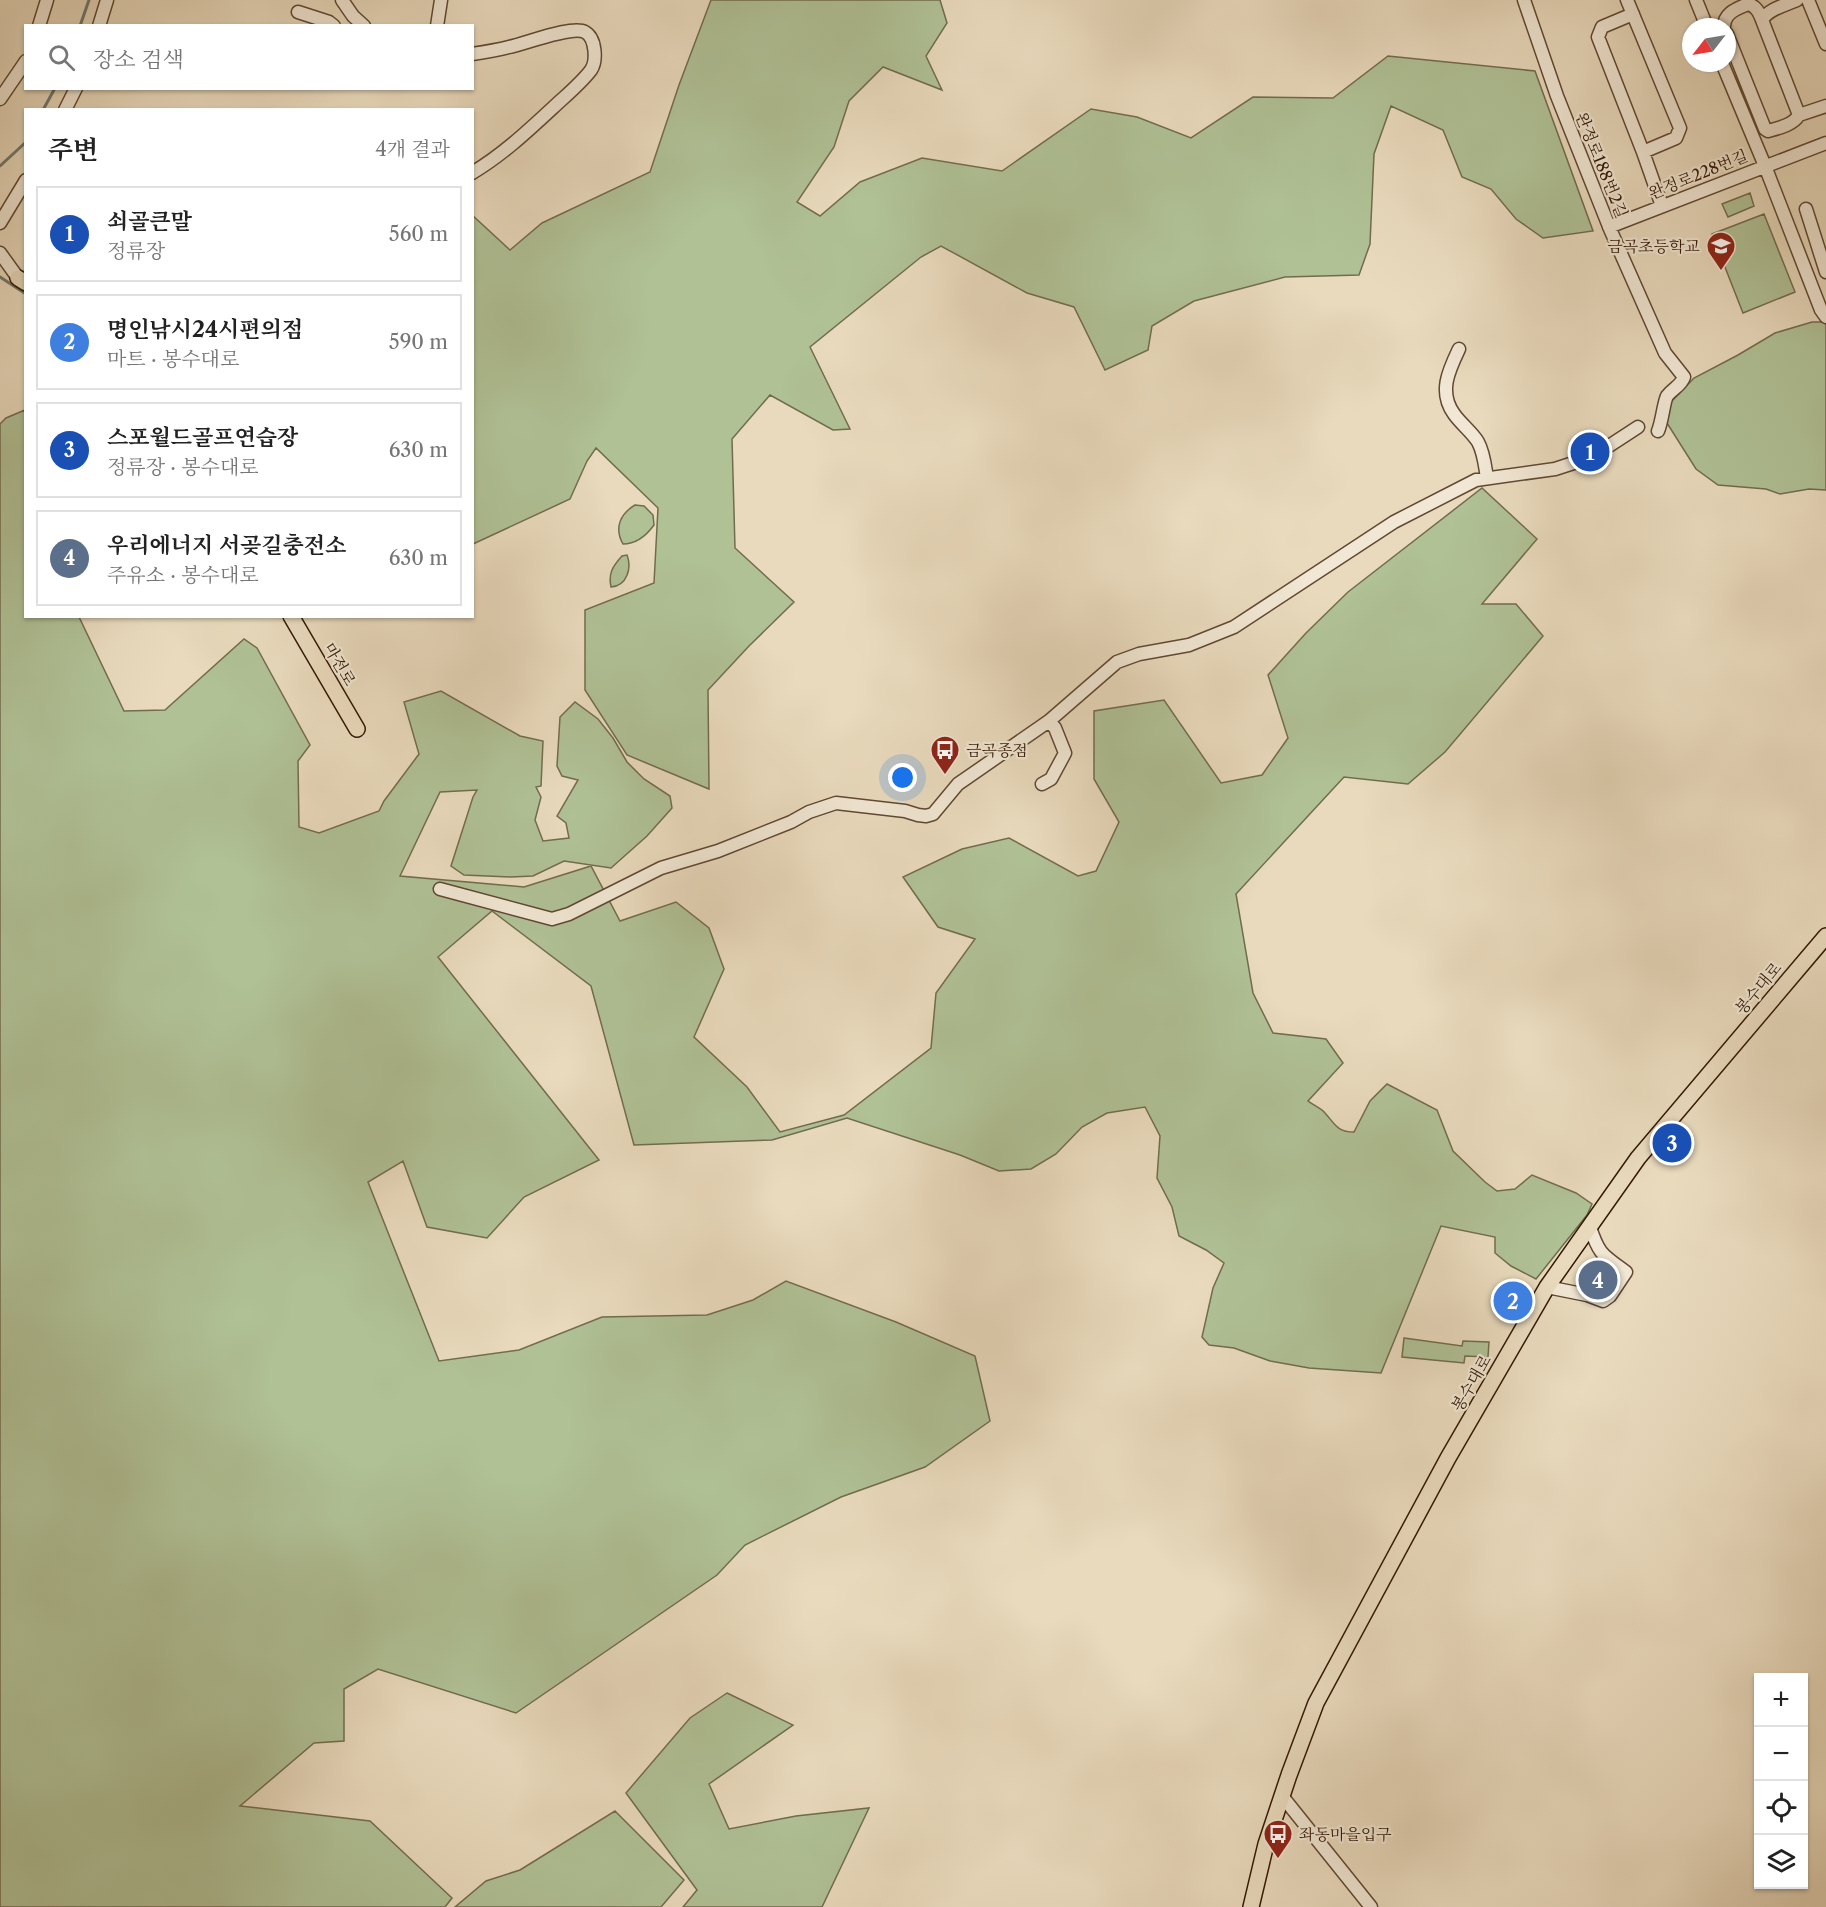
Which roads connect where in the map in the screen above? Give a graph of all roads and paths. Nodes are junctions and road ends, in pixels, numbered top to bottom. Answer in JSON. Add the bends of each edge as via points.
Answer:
{"nodes":[{"id":1,"x":47,"y":0,"type":"edge"},
{"id":2,"x":107,"y":0,"type":"edge"},
{"id":3,"x":342,"y":0,"type":"edge"},
{"id":4,"x":441,"y":0,"type":"edge"},
{"id":5,"x":1524,"y":0,"type":"edge"},
{"id":6,"x":1627,"y":0,"type":"edge"},
{"id":7,"x":1696,"y":0,"type":"edge"},
{"id":8,"x":1797,"y":0,"type":"edge"},
{"id":9,"x":1808,"y":0,"type":"edge"},
{"id":10,"x":1747,"y":2,"type":"edge"},
{"id":11,"x":298,"y":12,"type":"dead end"},
{"id":12,"x":1633,"y":14,"type":"junction"},
{"id":13,"x":1703,"y":18,"type":"edge"},
{"id":14,"x":1726,"y":18,"type":"edge"},
{"id":15,"x":1762,"y":20,"type":"junction"},
{"id":16,"x":40,"y":24,"type":"edge"},
{"id":17,"x":100,"y":24,"type":"edge"},
{"id":18,"x":332,"y":24,"type":"edge"},
{"id":19,"x":361,"y":24,"type":"edge"},
{"id":20,"x":437,"y":24,"type":"edge"},
{"id":21,"x":1826,"y":45,"type":"edge"},
{"id":22,"x":474,"y":54,"type":"edge"},
{"id":23,"x":1736,"y":58,"type":"edge"},
{"id":24,"x":24,"y":64,"type":"edge"},
{"id":25,"x":1726,"y":72,"type":"edge"},
{"id":26,"x":75,"y":90,"type":"edge"},
{"id":27,"x":0,"y":99,"type":"edge"},
{"id":28,"x":1826,"y":106,"type":"edge"},
{"id":29,"x":65,"y":108,"type":"edge"},
{"id":30,"x":1799,"y":115,"type":"junction"},
{"id":31,"x":1826,"y":142,"type":"edge"},
{"id":32,"x":1644,"y":152,"type":"junction"},
{"id":33,"x":1765,"y":166,"type":"junction"},
{"id":34,"x":474,"y":172,"type":"edge"},
{"id":35,"x":24,"y":183,"type":"edge"},
{"id":36,"x":1662,"y":206,"type":"junction"},
{"id":37,"x":1806,"y":209,"type":"dead end"},
{"id":38,"x":0,"y":223,"type":"edge"},
{"id":39,"x":1609,"y":227,"type":"junction"},
{"id":40,"x":0,"y":253,"type":"edge"},
{"id":41,"x":1826,"y":272,"type":"edge"},
{"id":42,"x":22,"y":280,"type":"edge"},
{"id":43,"x":1826,"y":317,"type":"edge"},
{"id":44,"x":1460,"y":349,"type":"dead end"},
{"id":45,"x":1638,"y":428,"type":"dead end"},
{"id":46,"x":1658,"y":431,"type":"dead end"},
{"id":47,"x":1486,"y":478,"type":"junction"},
{"id":48,"x":292,"y":618,"type":"edge"},
{"id":49,"x":1049,"y":721,"type":"junction"},
{"id":50,"x":357,"y":729,"type":"dead end"},
{"id":51,"x":1042,"y":784,"type":"dead end"},
{"id":52,"x":440,"y":889,"type":"dead end"},
{"id":53,"x":1826,"y":936,"type":"edge"},
{"id":54,"x":1590,"y":1227,"type":"junction"},
{"id":55,"x":1547,"y":1287,"type":"junction"},
{"id":56,"x":1282,"y":1796,"type":"junction"},
{"id":57,"x":1251,"y":1907,"type":"edge"},
{"id":58,"x":1371,"y":1907,"type":"edge"}],
"edges":[{"from":1,"to":16,"type":"street"},
{"from":2,"to":17,"type":"street"},
{"from":3,"to":19,"type":"street"},
{"from":4,"to":20,"type":"street"},
{"from":5,"to":39,"type":"street","name":"완정로188번2길"},
{"from":6,"to":12,"type":"street"},
{"from":7,"to":13,"type":"street"},
{"from":8,"to":15,"type":"street","via":[[1764,15]]},
{"from":9,"to":21,"type":"street"},
{"from":10,"to":14,"type":"street"},
{"from":10,"to":15,"type":"street","via":[[1758,10]]},
{"from":11,"to":18,"type":"street"},
{"from":12,"to":32,"type":"street","via":[[1602,27],[1598,37]]},
{"from":12,"to":32,"type":"street","via":[[1680,128],[1676,138]]},
{"from":15,"to":30,"type":"street"},
{"from":22,"to":34,"type":"street","via":[[575,31],[585,32],[592,39],[594,56],[592,68],[573,89],[521,137]]},
{"from":23,"to":30,"type":"street","via":[[1765,129],[1790,123]]},
{"from":24,"to":27,"type":"street"},
{"from":25,"to":33,"type":"street","name":"완정로228번길"},
{"from":26,"to":29,"type":"street"},
{"from":28,"to":30,"type":"street"},
{"from":31,"to":33,"type":"street","name":"완정로228번길"},
{"from":32,"to":36,"type":"street"},
{"from":33,"to":36,"type":"street","name":"완정로228번길"},
{"from":33,"to":43,"type":"street"},
{"from":35,"to":38,"type":"street"},
{"from":36,"to":39,"type":"street","name":"완정로228번길"},
{"from":37,"to":41,"type":"street"},
{"from":39,"to":46,"type":"street","name":"완정로188번2길","via":[[1665,352],[1684,377],[1665,400]]},
{"from":40,"to":42,"type":"street"},
{"from":44,"to":47,"type":"street","via":[[1447,374],[1448,400],[1453,413],[1479,443]]},
{"from":45,"to":47,"type":"street","via":[[1592,457],[1555,469]]},
{"from":47,"to":49,"type":"street","via":[[1394,522],[1234,627],[1189,645],[1117,662]]},
{"from":48,"to":50,"type":"main road","name":"마전로"},
{"from":49,"to":51,"type":"street","via":[[1065,753],[1052,779]]},
{"from":49,"to":52,"type":"street","via":[[958,784],[938,809],[926,816],[836,803],[718,851],[661,868],[552,919]]},
{"from":53,"to":54,"type":"main road","name":"봉수대로","via":[[1638,1158]]},
{"from":54,"to":55,"type":"main road","name":"봉수대로"},
{"from":54,"to":55,"type":"street","via":[[1602,1255],[1626,1272],[1610,1296],[1603,1301]]},
{"from":55,"to":56,"type":"main road","name":"봉수대로","via":[[1448,1458],[1316,1703]]},
{"from":56,"to":57,"type":"main road","name":"봉수대로"},
{"from":56,"to":58,"type":"street"}]}
